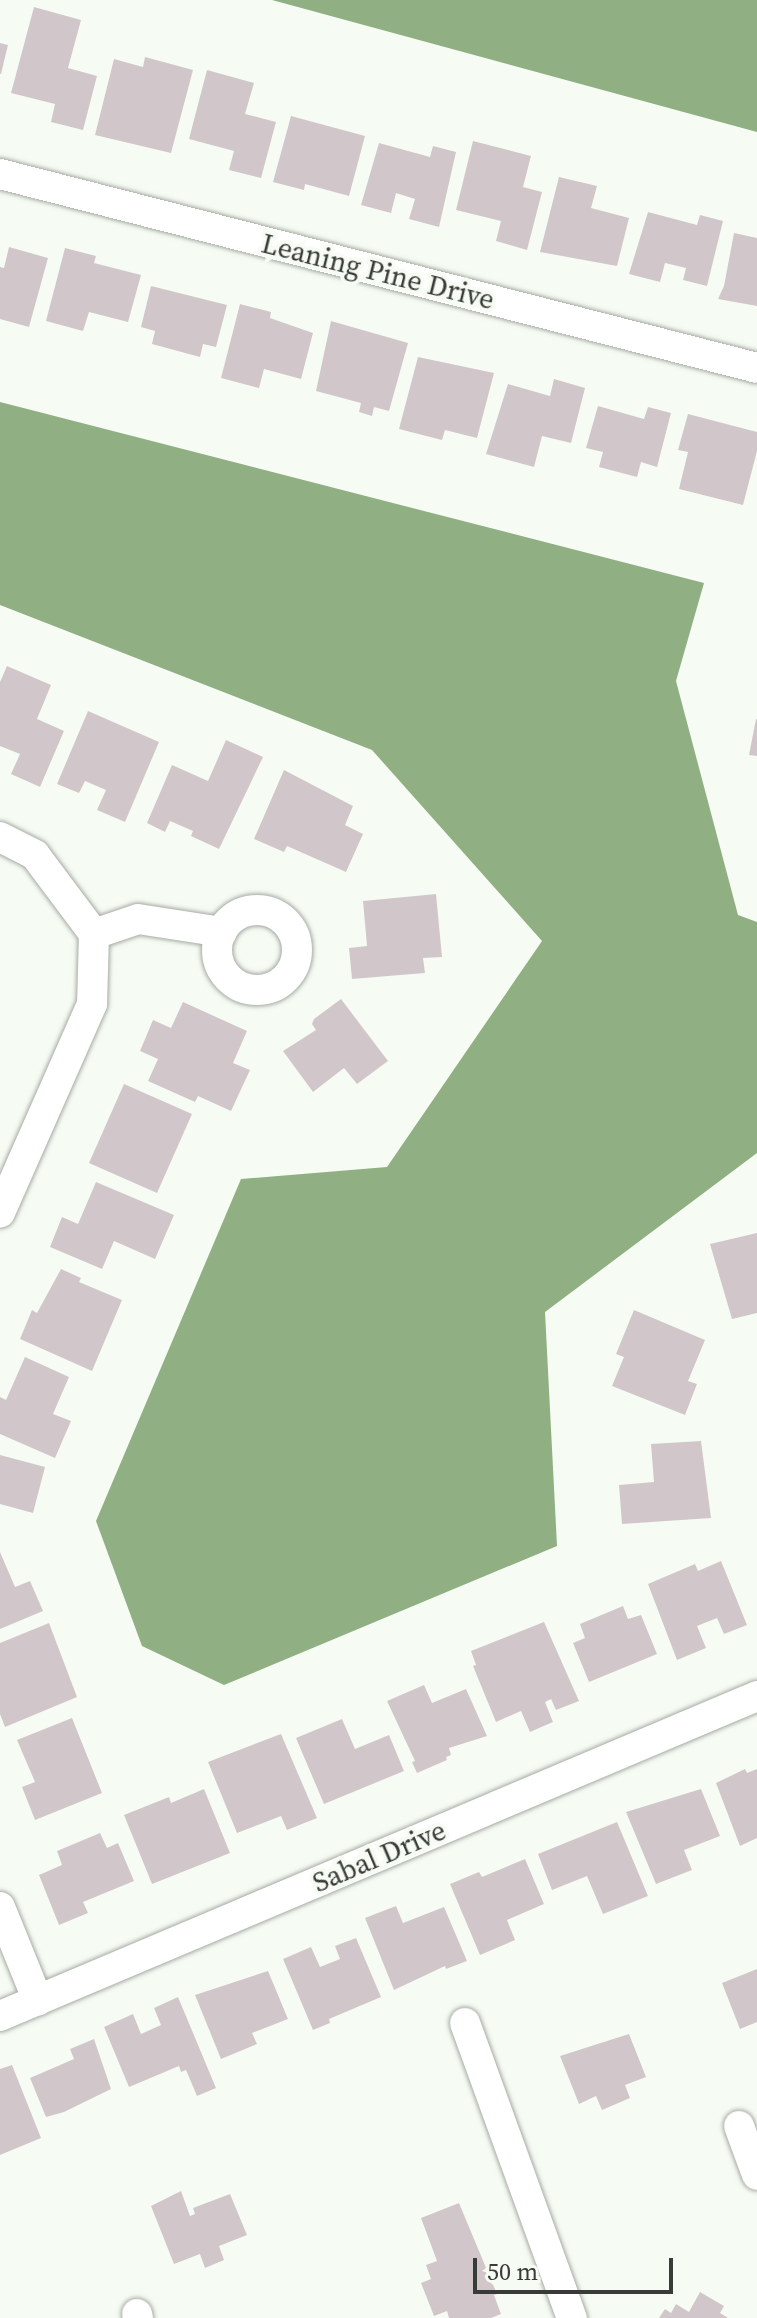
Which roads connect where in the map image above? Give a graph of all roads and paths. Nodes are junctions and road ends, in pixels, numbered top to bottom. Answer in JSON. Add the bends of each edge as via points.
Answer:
{"nodes":[{"id":1,"x":0,"y":174,"type":"edge"},
{"id":2,"x":757,"y":368,"type":"edge"},
{"id":3,"x":0,"y":837,"type":"edge"},
{"id":4,"x":222,"y":932,"type":"dead end"},
{"id":5,"x":94,"y":934,"type":"junction"},
{"id":6,"x":0,"y":1213,"type":"edge"},
{"id":7,"x":757,"y":1696,"type":"edge"},
{"id":8,"x":0,"y":1907,"type":"edge"},
{"id":9,"x":38,"y":2001,"type":"junction"},
{"id":10,"x":0,"y":2016,"type":"edge"},
{"id":11,"x":465,"y":2023,"type":"dead end"},
{"id":12,"x":739,"y":2126,"type":"dead end"},
{"id":13,"x":757,"y":2175,"type":"edge"},
{"id":14,"x":572,"y":2318,"type":"edge"}],
"edges":[{"from":1,"to":2,"type":"street","name":"Leaning Pine Drive"},
{"from":3,"to":5,"type":"street","via":[[35,855]]},
{"from":4,"to":5,"type":"street","via":[[138,919]]},
{"from":5,"to":6,"type":"street","via":[[92,1004]]},
{"from":7,"to":9,"type":"street","name":"Sabal Drive"},
{"from":8,"to":9,"type":"street"},
{"from":9,"to":10,"type":"street","name":"Sabal Drive"},
{"from":11,"to":14,"type":"street"},
{"from":12,"to":13,"type":"street"}]}
